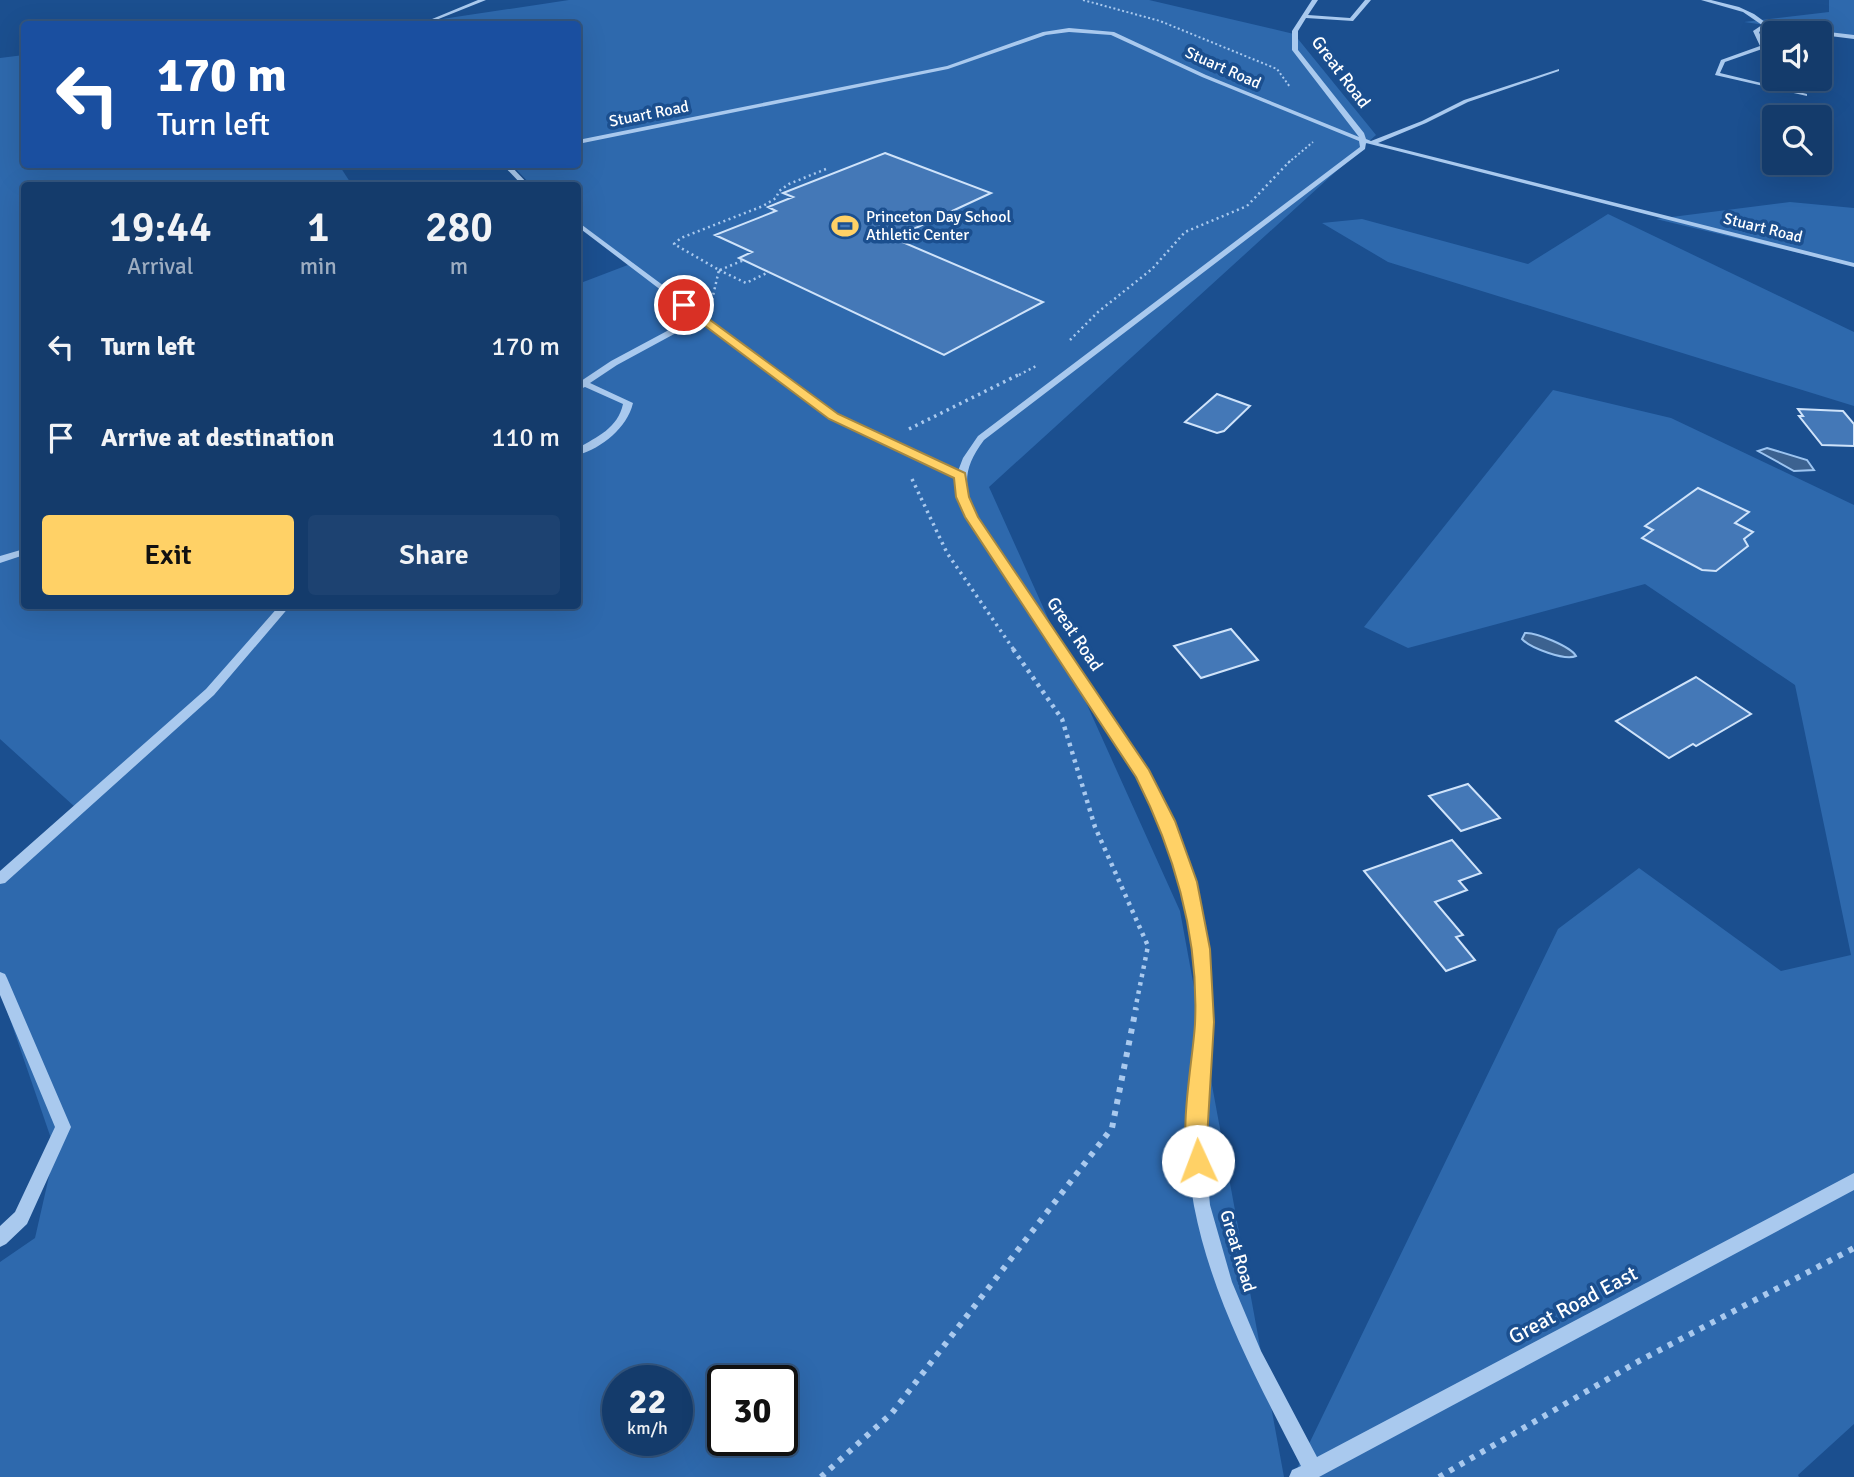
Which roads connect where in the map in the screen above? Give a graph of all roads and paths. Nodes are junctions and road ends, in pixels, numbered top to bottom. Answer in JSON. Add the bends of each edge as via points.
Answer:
{"nodes":[{"id":1,"x":483,"y":0,"type":"edge"},
{"id":2,"x":1315,"y":0,"type":"edge"},
{"id":3,"x":1368,"y":0,"type":"edge"},
{"id":4,"x":1704,"y":0,"type":"edge"},
{"id":5,"x":1304,"y":16,"type":"junction"},
{"id":6,"x":430,"y":21,"type":"edge"},
{"id":7,"x":1762,"y":23,"type":"edge"},
{"id":8,"x":1762,"y":28,"type":"edge"},
{"id":9,"x":1832,"y":34,"type":"edge"},
{"id":10,"x":1854,"y":37,"type":"edge"},
{"id":11,"x":1762,"y":45,"type":"edge"},
{"id":12,"x":1762,"y":47,"type":"edge"},
{"id":13,"x":1557,"y":70,"type":"dead end"},
{"id":14,"x":1762,"y":85,"type":"edge"},
{"id":15,"x":1788,"y":91,"type":"edge"},
{"id":16,"x":1805,"y":95,"type":"dead end"},
{"id":17,"x":581,"y":141,"type":"edge"},
{"id":18,"x":1368,"y":142,"type":"junction"},
{"id":19,"x":509,"y":168,"type":"edge"},
{"id":20,"x":826,"y":169,"type":"dead end"},
{"id":21,"x":523,"y":182,"type":"edge"},
{"id":22,"x":581,"y":226,"type":"edge"},
{"id":23,"x":744,"y":260,"type":"dead end"},
{"id":24,"x":1854,"y":265,"type":"edge"},
{"id":25,"x":719,"y":270,"type":"junction"},
{"id":26,"x":769,"y":272,"type":"dead end"},
{"id":27,"x":700,"y":317,"type":"junction"},
{"id":28,"x":581,"y":385,"type":"edge"},
{"id":29,"x":581,"y":450,"type":"edge"},
{"id":30,"x":960,"y":476,"type":"junction"},
{"id":31,"x":21,"y":553,"type":"edge"},
{"id":32,"x":0,"y":560,"type":"edge"},
{"id":33,"x":282,"y":609,"type":"edge"},
{"id":34,"x":0,"y":879,"type":"edge"},
{"id":35,"x":0,"y":978,"type":"edge"},
{"id":36,"x":1854,"y":1181,"type":"edge"},
{"id":37,"x":0,"y":1238,"type":"edge"},
{"id":38,"x":1854,"y":1248,"type":"edge"},
{"id":39,"x":1306,"y":1473,"type":"edge"},
{"id":40,"x":1439,"y":1477,"type":"edge"}],
"edges":[{"from":1,"to":6,"type":"street"},
{"from":2,"to":5,"type":"street","name":"Great Road"},
{"from":3,"to":5,"type":"street","via":[[1351,20]]},
{"from":4,"to":7,"type":"street","via":[[1752,13]]},
{"from":5,"to":18,"type":"street","name":"Great Road","via":[[1295,31],[1295,50]]},
{"from":8,"to":11,"type":"street","via":[[1756,31]]},
{"from":9,"to":10,"type":"street"},
{"from":12,"to":14,"type":"street","via":[[1723,61],[1717,74]]},
{"from":13,"to":18,"type":"street"},
{"from":15,"to":16,"type":"street"},
{"from":17,"to":18,"type":"street","name":"Stuart Road","via":[[948,67],[1026,38],[1069,30],[1131,39],[1204,76]]},
{"from":18,"to":24,"type":"street","name":"Stuart Road"},
{"from":18,"to":30,"type":"street","via":[[1355,157],[981,438],[967,456]]},
{"from":19,"to":21,"type":"street"},
{"from":20,"to":25,"type":"path","via":[[789,184],[762,206],[674,244]]},
{"from":22,"to":27,"type":"street"},
{"from":23,"to":25,"type":"path"},
{"from":25,"to":26,"type":"path","via":[[746,283]]},
{"from":25,"to":27,"type":"path","via":[[710,307]]},
{"from":27,"to":28,"type":"street"},
{"from":27,"to":30,"type":"street","via":[[834,416]]},
{"from":28,"to":29,"type":"street","via":[[628,403],[627,414],[617,428]]},
{"from":30,"to":39,"type":"street","name":"Great Road","via":[[962,497],[971,517],[1143,774],[1167,821],[1188,882],[1201,949],[1205,1022],[1196,1139],[1202,1205],[1223,1283]]},
{"from":31,"to":32,"type":"street"},
{"from":33,"to":34,"type":"street","via":[[210,692]]},
{"from":35,"to":37,"type":"street","via":[[63,1127],[21,1218]]},
{"from":36,"to":39,"type":"street","name":"Great Road East"},
{"from":38,"to":40,"type":"path","via":[[1639,1361]]}]}
